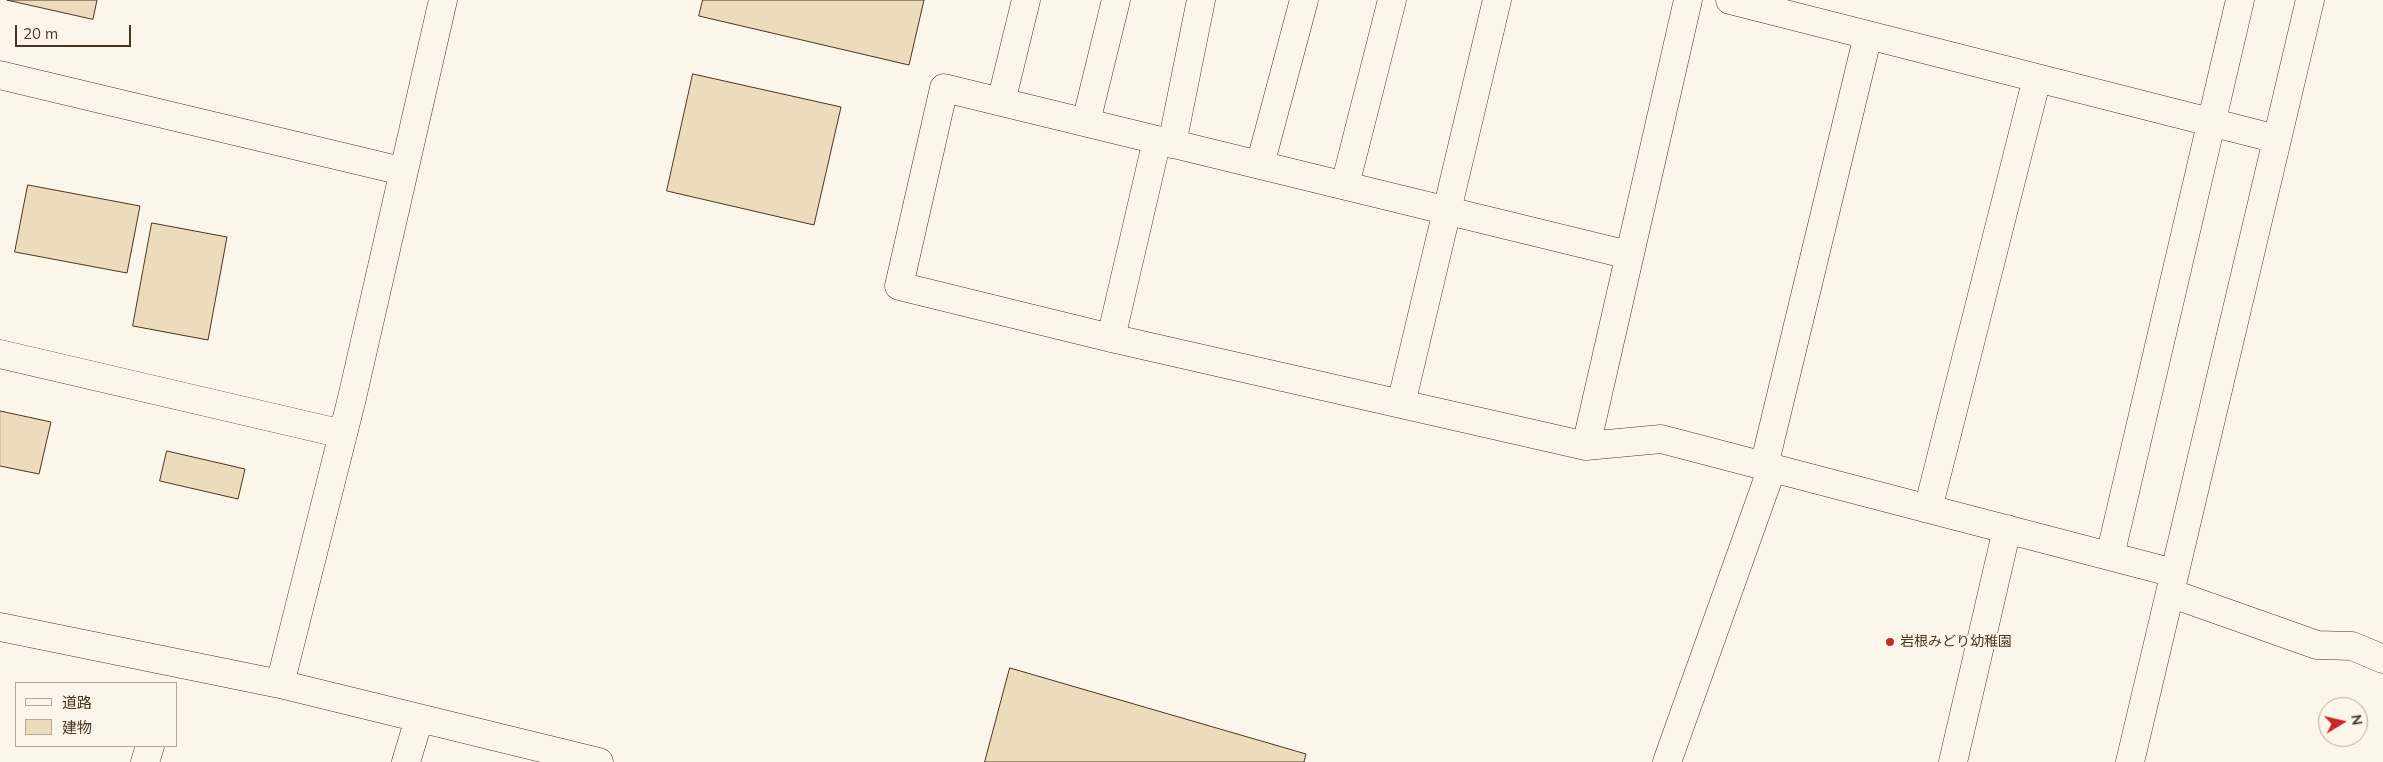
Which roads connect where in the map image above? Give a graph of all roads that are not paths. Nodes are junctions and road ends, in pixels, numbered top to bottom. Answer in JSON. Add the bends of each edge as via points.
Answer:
{"nodes":[{"id":1,"x":443,"y":0,"type":"edge"},
{"id":2,"x":1026,"y":0,"type":"edge"},
{"id":3,"x":1116,"y":0,"type":"edge"},
{"id":4,"x":1201,"y":0,"type":"edge"},
{"id":5,"x":1304,"y":0,"type":"edge"},
{"id":6,"x":1392,"y":0,"type":"edge"},
{"id":7,"x":1497,"y":0,"type":"edge"},
{"id":8,"x":1688,"y":0,"type":"edge"},
{"id":9,"x":2240,"y":0,"type":"edge"},
{"id":10,"x":2310,"y":0,"type":"edge"},
{"id":11,"x":1740,"y":1,"type":"edge"},
{"id":12,"x":1868,"y":35,"type":"junction"},
{"id":13,"x":0,"y":75,"type":"edge"},
{"id":14,"x":2037,"y":78,"type":"junction"},
{"id":15,"x":1001,"y":102,"type":"junction"},
{"id":16,"x":1086,"y":122,"type":"junction"},
{"id":17,"x":2211,"y":123,"type":"junction"},
{"id":18,"x":2278,"y":140,"type":"junction"},
{"id":19,"x":1165,"y":142,"type":"junction"},
{"id":20,"x":1260,"y":165,"type":"junction"},
{"id":21,"x":402,"y":170,"type":"junction"},
{"id":22,"x":1345,"y":186,"type":"junction"},
{"id":23,"x":1447,"y":211,"type":"junction"},
{"id":24,"x":1629,"y":256,"type":"junction"},
{"id":25,"x":1111,"y":338,"type":"junction"},
{"id":26,"x":0,"y":354,"type":"edge"},
{"id":27,"x":1401,"y":404,"type":"junction"},
{"id":28,"x":343,"y":434,"type":"junction"},
{"id":29,"x":1586,"y":446,"type":"junction"},
{"id":30,"x":1768,"y":467,"type":"junction"},
{"id":31,"x":1928,"y":509,"type":"junction"},
{"id":32,"x":2007,"y":529,"type":"junction"},
{"id":33,"x":2110,"y":556,"type":"junction"},
{"id":34,"x":2172,"y":583,"type":"junction"},
{"id":35,"x":0,"y":627,"type":"edge"},
{"id":36,"x":2383,"y":658,"type":"edge"},
{"id":37,"x":171,"y":673,"type":"edge"},
{"id":38,"x":280,"y":684,"type":"junction"},
{"id":39,"x":419,"y":719,"type":"junction"},
{"id":40,"x":150,"y":747,"type":"edge"},
{"id":41,"x":145,"y":762,"type":"edge"},
{"id":42,"x":406,"y":762,"type":"edge"},
{"id":43,"x":599,"y":762,"type":"edge"},
{"id":44,"x":1667,"y":762,"type":"edge"},
{"id":45,"x":1953,"y":762,"type":"edge"},
{"id":46,"x":2130,"y":762,"type":"edge"}],
"edges":[{"from":1,"to":21,"type":"street"},
{"from":2,"to":15,"type":"street"},
{"from":3,"to":16,"type":"street"},
{"from":4,"to":19,"type":"street"},
{"from":5,"to":20,"type":"street"},
{"from":6,"to":22,"type":"street"},
{"from":7,"to":23,"type":"street"},
{"from":8,"to":24,"type":"street"},
{"from":9,"to":17,"type":"street"},
{"from":10,"to":18,"type":"street"},
{"from":11,"to":12,"type":"street"},
{"from":12,"to":14,"type":"street"},
{"from":12,"to":30,"type":"street"},
{"from":13,"to":21,"type":"street"},
{"from":14,"to":17,"type":"street"},
{"from":14,"to":31,"type":"street"},
{"from":15,"to":16,"type":"street"},
{"from":15,"to":25,"type":"street","via":[[944,88],[898,286]]},
{"from":16,"to":19,"type":"street"},
{"from":17,"to":18,"type":"street"},
{"from":17,"to":33,"type":"street"},
{"from":18,"to":34,"type":"street"},
{"from":19,"to":20,"type":"street"},
{"from":19,"to":25,"type":"street"},
{"from":20,"to":22,"type":"street"},
{"from":21,"to":28,"type":"street"},
{"from":22,"to":23,"type":"street"},
{"from":23,"to":24,"type":"street"},
{"from":23,"to":27,"type":"street"},
{"from":24,"to":29,"type":"street"},
{"from":25,"to":27,"type":"street"},
{"from":26,"to":28,"type":"street"},
{"from":27,"to":29,"type":"street"},
{"from":28,"to":38,"type":"street"},
{"from":29,"to":30,"type":"street","via":[[1661,439]]},
{"from":30,"to":31,"type":"street"},
{"from":30,"to":44,"type":"street"},
{"from":31,"to":32,"type":"street"},
{"from":32,"to":33,"type":"street"},
{"from":32,"to":45,"type":"street"},
{"from":33,"to":34,"type":"street"},
{"from":34,"to":36,"type":"street","via":[[2317,645],[2352,646]]},
{"from":34,"to":46,"type":"street"},
{"from":35,"to":37,"type":"street"},
{"from":37,"to":38,"type":"street"},
{"from":38,"to":39,"type":"street"},
{"from":39,"to":42,"type":"street"},
{"from":39,"to":43,"type":"street"},
{"from":40,"to":41,"type":"street"}]}
